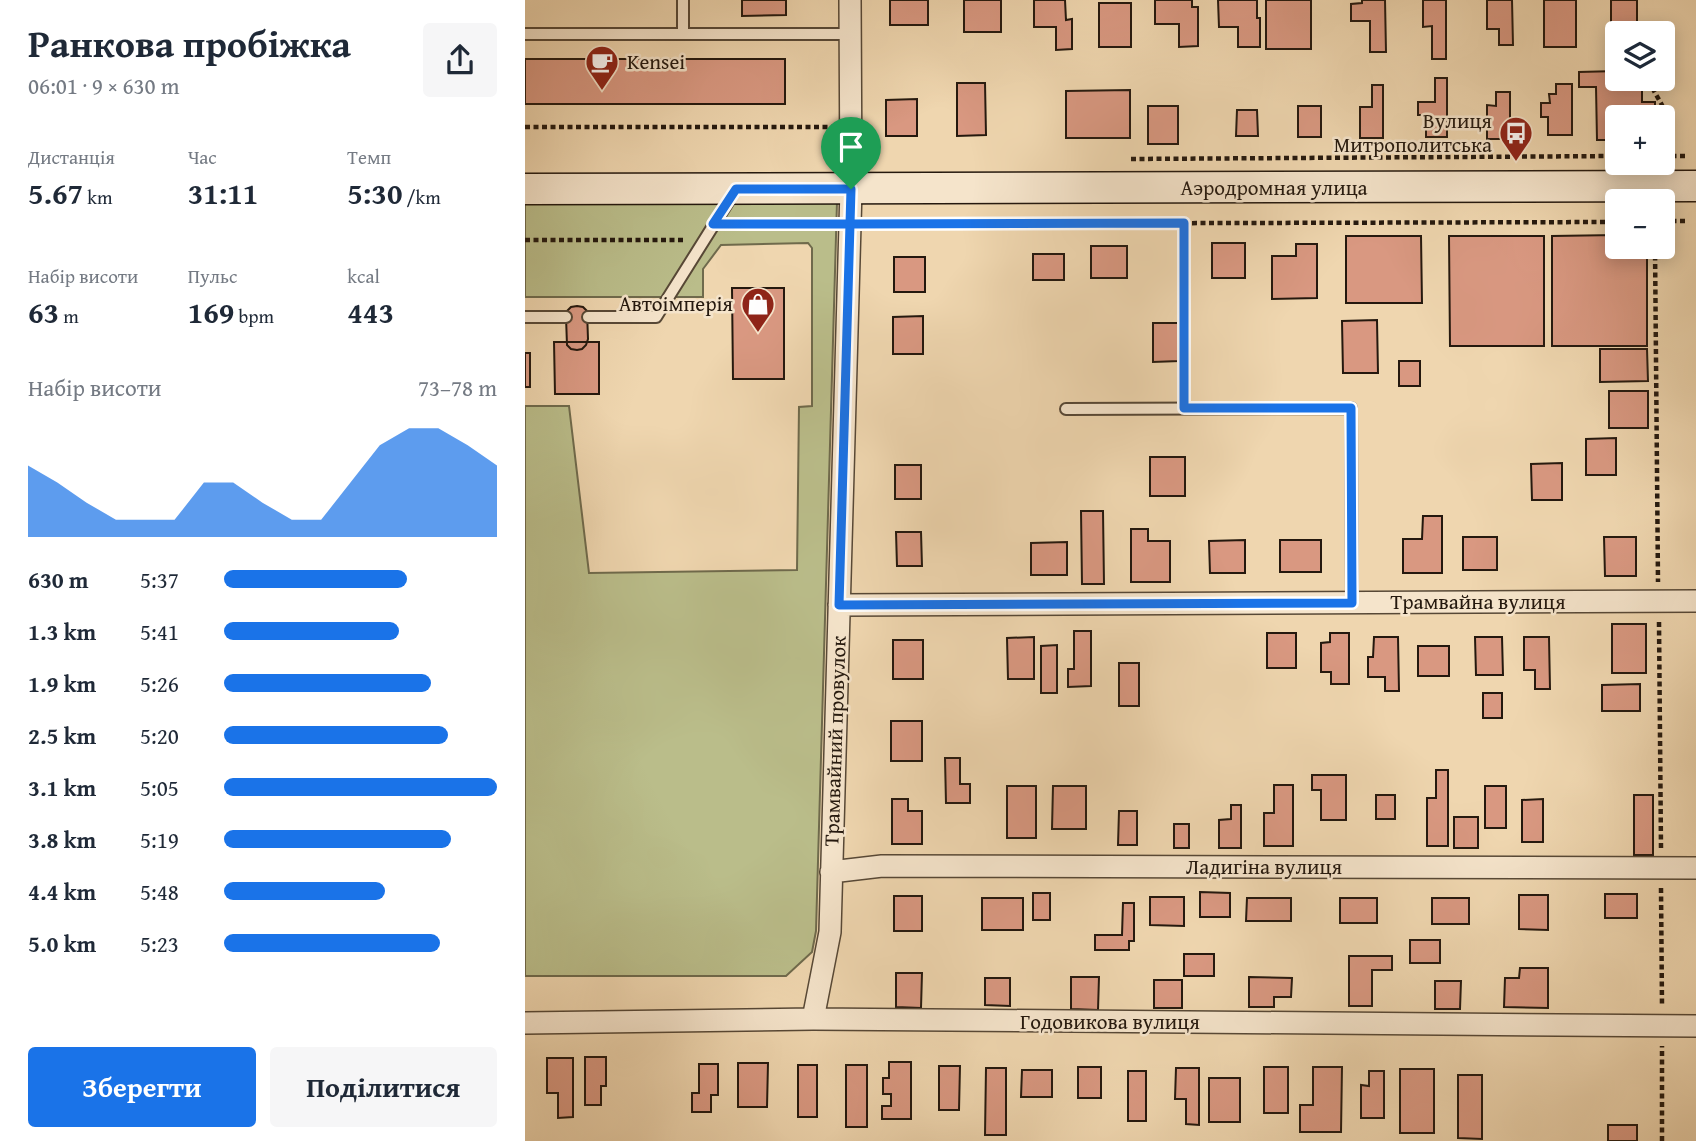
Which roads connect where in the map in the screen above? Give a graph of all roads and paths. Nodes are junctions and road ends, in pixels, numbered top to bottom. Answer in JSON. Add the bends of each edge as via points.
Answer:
{"nodes":[{"id":1,"x":683,"y":0,"type":"edge"},
{"id":2,"x":850,"y":0,"type":"edge"},
{"id":3,"x":525,"y":34,"type":"edge"},
{"id":4,"x":683,"y":34,"type":"junction"},
{"id":5,"x":850,"y":34,"type":"junction"},
{"id":6,"x":525,"y":127,"type":"edge"},
{"id":7,"x":851,"y":127,"type":"junction"},
{"id":8,"x":1605,"y":156,"type":"edge"},
{"id":9,"x":1675,"y":156,"type":"edge"},
{"id":10,"x":1688,"y":156,"type":"dead end"},
{"id":11,"x":1128,"y":159,"type":"dead end"},
{"id":12,"x":1696,"y":186,"type":"edge"},
{"id":13,"x":525,"y":189,"type":"edge"},
{"id":14,"x":736,"y":189,"type":"junction"},
{"id":15,"x":851,"y":189,"type":"junction"},
{"id":16,"x":1675,"y":221,"type":"edge"},
{"id":17,"x":1688,"y":221,"type":"dead end"},
{"id":18,"x":1605,"y":222,"type":"edge"},
{"id":19,"x":1184,"y":223,"type":"junction"},
{"id":20,"x":713,"y":224,"type":"junction"},
{"id":21,"x":850,"y":224,"type":"junction"},
{"id":22,"x":525,"y":240,"type":"edge"},
{"id":23,"x":703,"y":240,"type":"junction"},
{"id":24,"x":1655,"y":259,"type":"edge"},
{"id":25,"x":525,"y":317,"type":"edge"},
{"id":26,"x":566,"y":317,"type":"dead end"},
{"id":27,"x":588,"y":317,"type":"dead end"},
{"id":28,"x":1184,"y":408,"type":"junction"},
{"id":29,"x":1066,"y":409,"type":"dead end"},
{"id":30,"x":1659,"y":601,"type":"junction"},
{"id":31,"x":1696,"y":601,"type":"edge"},
{"id":32,"x":1352,"y":603,"type":"junction"},
{"id":33,"x":839,"y":605,"type":"junction"},
{"id":34,"x":1661,"y":867,"type":"junction"},
{"id":35,"x":1696,"y":867,"type":"edge"},
{"id":36,"x":831,"y":872,"type":"junction"},
{"id":37,"x":813,"y":1020,"type":"junction"},
{"id":38,"x":525,"y":1023,"type":"edge"},
{"id":39,"x":1663,"y":1026,"type":"junction"},
{"id":40,"x":1696,"y":1026,"type":"edge"},
{"id":41,"x":1662,"y":1141,"type":"edge"}],
"edges":[{"from":1,"to":4,"type":"lane"},
{"from":2,"to":5,"type":"street","name":"Трамвайний провулок"},
{"from":3,"to":4,"type":"lane"},
{"from":4,"to":5,"type":"lane"},
{"from":5,"to":7,"type":"street","name":"Трамвайний провулок"},
{"from":6,"to":7,"type":"path"},
{"from":7,"to":15,"type":"street","name":"Трамвайний провулок"},
{"from":8,"to":11,"type":"path"},
{"from":9,"to":10,"type":"path"},
{"from":12,"to":15,"type":"main road","name":"Аэродромная улица"},
{"from":13,"to":14,"type":"main road","name":"Аэродромная улица"},
{"from":14,"to":15,"type":"main road","name":"Аэродромная улица"},
{"from":14,"to":20,"type":"lane"},
{"from":15,"to":21,"type":"street","name":"Трамвайний провулок"},
{"from":16,"to":17,"type":"path"},
{"from":18,"to":19,"type":"path"},
{"from":19,"to":21,"type":"path"},
{"from":19,"to":28,"type":"path"},
{"from":20,"to":21,"type":"path"},
{"from":20,"to":23,"type":"lane"},
{"from":21,"to":33,"type":"street","name":"Трамвайний провулок"},
{"from":22,"to":23,"type":"path"},
{"from":23,"to":27,"type":"lane","via":[[656,317]]},
{"from":24,"to":30,"type":"path"},
{"from":25,"to":26,"type":"lane"},
{"from":28,"to":29,"type":"lane"},
{"from":28,"to":32,"type":"lane","via":[[1351,408]]},
{"from":30,"to":31,"type":"street","name":"Трамвайна вулиця"},
{"from":30,"to":32,"type":"street","name":"Трамвайна вулиця"},
{"from":30,"to":34,"type":"path"},
{"from":32,"to":33,"type":"street","name":"Трамвайна вулиця"},
{"from":33,"to":36,"type":"street","name":"Трамвайний провулок"},
{"from":34,"to":35,"type":"street","name":"Ладигіна вулиця"},
{"from":34,"to":36,"type":"street","name":"Ладигіна вулиця","via":[[881,866]]},
{"from":34,"to":39,"type":"path"},
{"from":36,"to":37,"type":"street","name":"Трамвайний провулок","via":[[829,932]]},
{"from":37,"to":38,"type":"street","name":"Годовикова вулиця"},
{"from":37,"to":39,"type":"street","name":"Годовикова вулиця"},
{"from":39,"to":40,"type":"street","name":"Годовикова вулиця"},
{"from":39,"to":41,"type":"path"}]}
